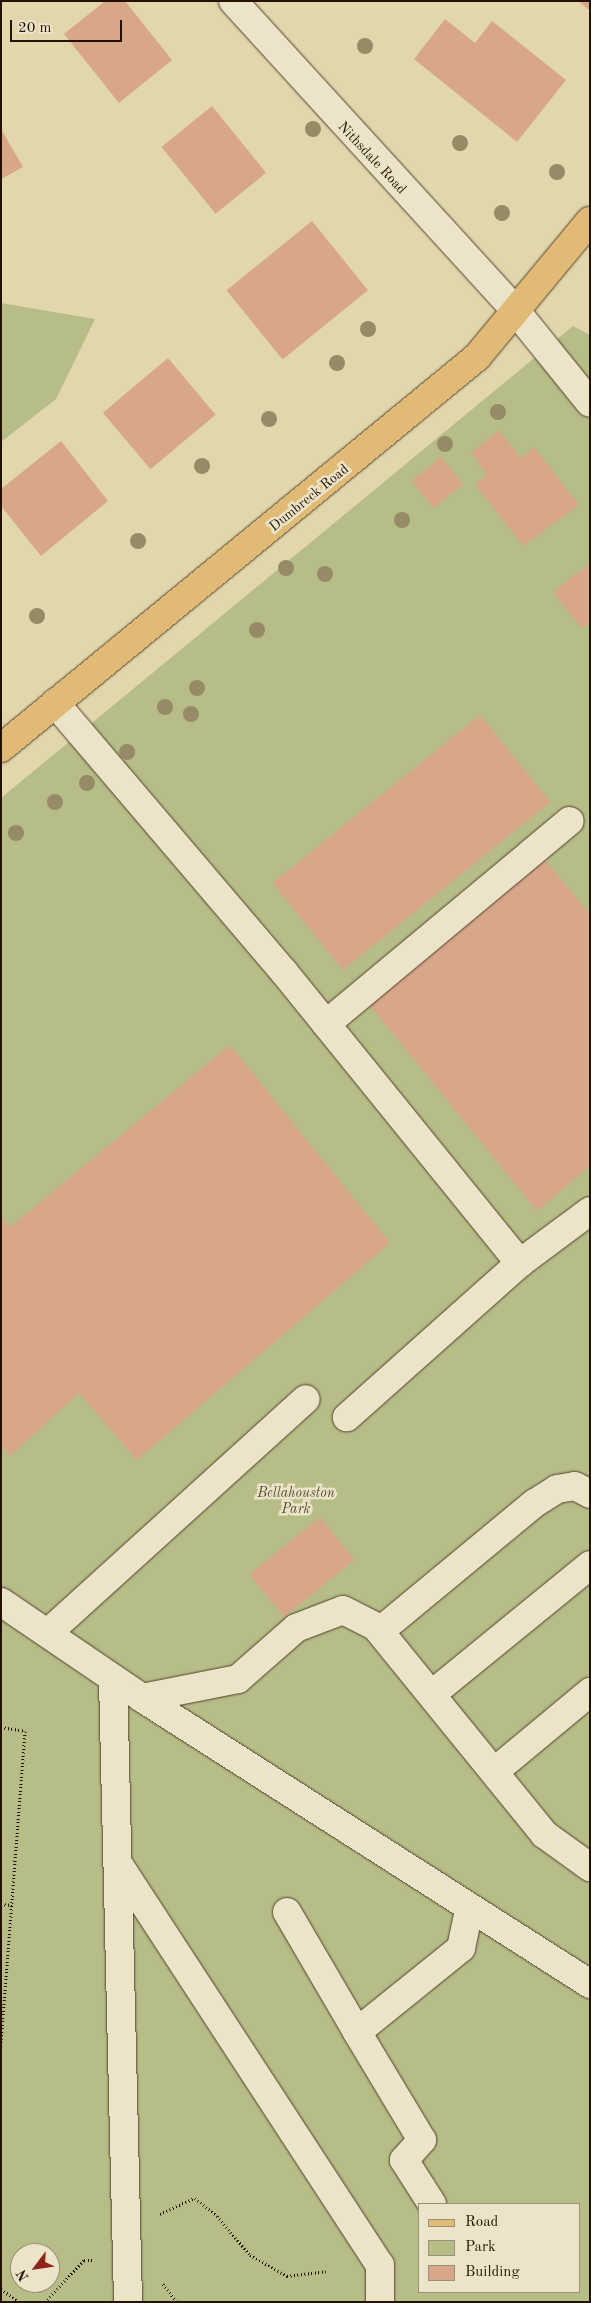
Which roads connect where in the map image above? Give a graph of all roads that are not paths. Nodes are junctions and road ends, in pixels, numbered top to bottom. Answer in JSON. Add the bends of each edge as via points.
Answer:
{"nodes":[{"id":1,"x":233,"y":1,"type":"edge"},
{"id":2,"x":590,"y":220,"type":"edge"},
{"id":3,"x":515,"y":310,"type":"junction"},
{"id":4,"x":590,"y":403,"type":"edge"},
{"id":5,"x":56,"y":703,"type":"junction"},
{"id":6,"x":1,"y":748,"type":"edge"},
{"id":7,"x":570,"y":821,"type":"dead end"},
{"id":8,"x":326,"y":1024,"type":"junction"},
{"id":9,"x":590,"y":1211,"type":"edge"},
{"id":10,"x":520,"y":1263,"type":"junction"},
{"id":11,"x":306,"y":1399,"type":"dead end"},
{"id":12,"x":347,"y":1417,"type":"dead end"},
{"id":13,"x":590,"y":1494,"type":"edge"},
{"id":14,"x":590,"y":1565,"type":"edge"},
{"id":15,"x":1,"y":1602,"type":"edge"},
{"id":16,"x":50,"y":1631,"type":"junction"},
{"id":17,"x":380,"y":1631,"type":"junction"},
{"id":18,"x":113,"y":1679,"type":"junction"},
{"id":19,"x":590,"y":1692,"type":"edge"},
{"id":20,"x":432,"y":1694,"type":"junction"},
{"id":21,"x":142,"y":1698,"type":"junction"},
{"id":22,"x":495,"y":1771,"type":"junction"},
{"id":23,"x":117,"y":1862,"type":"junction"},
{"id":24,"x":590,"y":1867,"type":"edge"},
{"id":25,"x":469,"y":1910,"type":"junction"},
{"id":26,"x":287,"y":1912,"type":"dead end"},
{"id":27,"x":590,"y":1984,"type":"edge"},
{"id":28,"x":357,"y":2032,"type":"junction"},
{"id":29,"x":431,"y":2203,"type":"edge"},
{"id":30,"x":128,"y":2302,"type":"edge"},
{"id":31,"x":380,"y":2302,"type":"edge"}],
"edges":[{"from":1,"to":3,"type":"street","name":"Nithsdale Road"},
{"from":2,"to":3,"type":"main road","name":"Dumbreck Road"},
{"from":3,"to":4,"type":"street","name":"Nithsdale Road"},
{"from":3,"to":5,"type":"main road","name":"Dumbreck Road","via":[[477,357]]},
{"from":5,"to":6,"type":"main road","name":"Dumbreck Road"},
{"from":5,"to":8,"type":"street"},
{"from":7,"to":8,"type":"street"},
{"from":8,"to":10,"type":"street"},
{"from":9,"to":10,"type":"street"},
{"from":10,"to":12,"type":"street"},
{"from":11,"to":16,"type":"street"},
{"from":13,"to":17,"type":"street","via":[[576,1486],[557,1489],[535,1503]]},
{"from":14,"to":20,"type":"street"},
{"from":15,"to":16,"type":"street"},
{"from":16,"to":18,"type":"street"},
{"from":17,"to":20,"type":"street"},
{"from":17,"to":21,"type":"street","via":[[343,1610],[296,1628],[238,1679]]},
{"from":18,"to":21,"type":"street"},
{"from":18,"to":23,"type":"street"},
{"from":19,"to":22,"type":"street"},
{"from":20,"to":22,"type":"street"},
{"from":21,"to":25,"type":"street"},
{"from":22,"to":24,"type":"street","via":[[544,1834]]},
{"from":23,"to":30,"type":"street"},
{"from":23,"to":31,"type":"street","via":[[380,2265]]},
{"from":25,"to":27,"type":"street"},
{"from":25,"to":28,"type":"street","via":[[461,1948]]},
{"from":26,"to":28,"type":"street"},
{"from":28,"to":29,"type":"street","via":[[422,2140],[404,2160]]}]}
